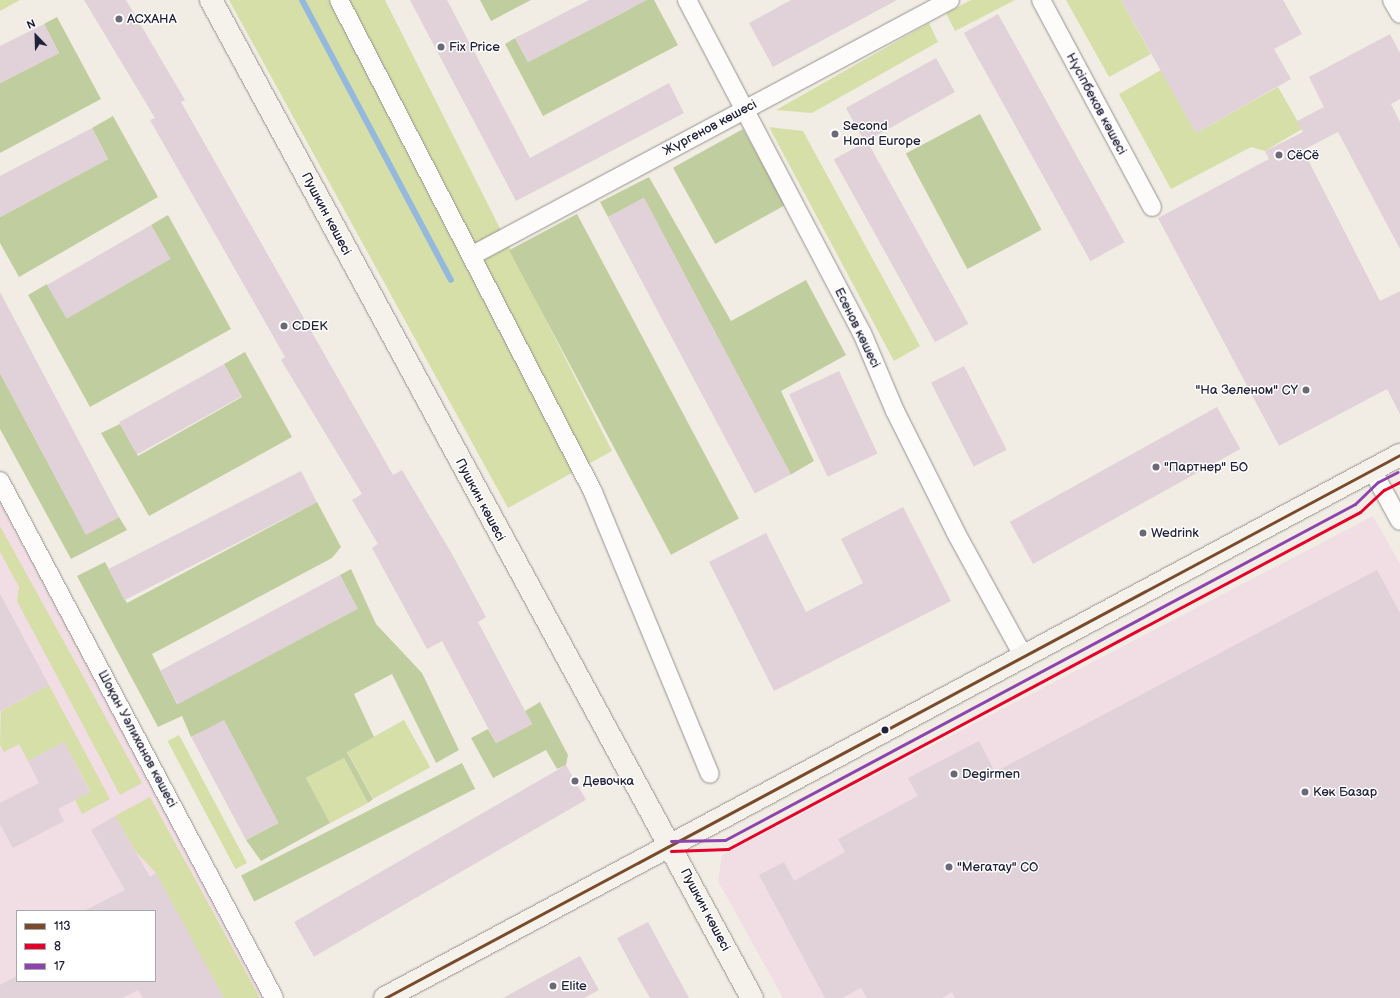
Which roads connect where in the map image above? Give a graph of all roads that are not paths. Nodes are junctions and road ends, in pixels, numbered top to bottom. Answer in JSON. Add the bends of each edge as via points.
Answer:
{"nodes":[{"id":1,"x":210,"y":0,"type":"edge"},
{"id":2,"x":338,"y":0,"type":"edge"},
{"id":3,"x":687,"y":0,"type":"edge"},
{"id":4,"x":950,"y":0,"type":"edge"},
{"id":5,"x":1041,"y":0,"type":"edge"},
{"id":6,"x":1392,"y":0,"type":"edge"},
{"id":7,"x":1400,"y":14,"type":"edge"},
{"id":8,"x":745,"y":110,"type":"junction"},
{"id":9,"x":1152,"y":207,"type":"dead end"},
{"id":10,"x":471,"y":256,"type":"junction"},
{"id":11,"x":1400,"y":455,"type":"edge"},
{"id":12,"x":1372,"y":470,"type":"junction"},
{"id":13,"x":0,"y":481,"type":"edge"},
{"id":14,"x":1400,"y":521,"type":"edge"},
{"id":15,"x":1024,"y":657,"type":"junction"},
{"id":16,"x":710,"y":774,"type":"dead end"},
{"id":17,"x":671,"y":846,"type":"junction"},
{"id":18,"x":274,"y":998,"type":"edge"},
{"id":19,"x":384,"y":998,"type":"edge"},
{"id":20,"x":752,"y":998,"type":"edge"}],
"edges":[{"from":1,"to":17,"type":"main road","name":"Пушкин көшесі"},
{"from":2,"to":10,"type":"street"},
{"from":3,"to":8,"type":"street","name":"Есенов көшесі"},
{"from":4,"to":8,"type":"street","name":"Жүргенов көшесі"},
{"from":5,"to":9,"type":"street","name":"Нүсіпбеков көшесі"},
{"from":6,"to":7,"type":"street"},
{"from":8,"to":10,"type":"street","name":"Жүргенов көшесі"},
{"from":8,"to":15,"type":"street","name":"Есенов көшесі","via":[[862,333],[895,411],[956,533]]},
{"from":10,"to":16,"type":"street","via":[[593,492]]},
{"from":11,"to":12,"type":"main road"},
{"from":12,"to":14,"type":"street"},
{"from":12,"to":15,"type":"main road"},
{"from":13,"to":18,"type":"street","name":"Шоқан Уәлиханов көшесі"},
{"from":15,"to":17,"type":"main road"},
{"from":17,"to":19,"type":"main road"},
{"from":17,"to":20,"type":"main road","name":"Пушкин көшесі"}]}
